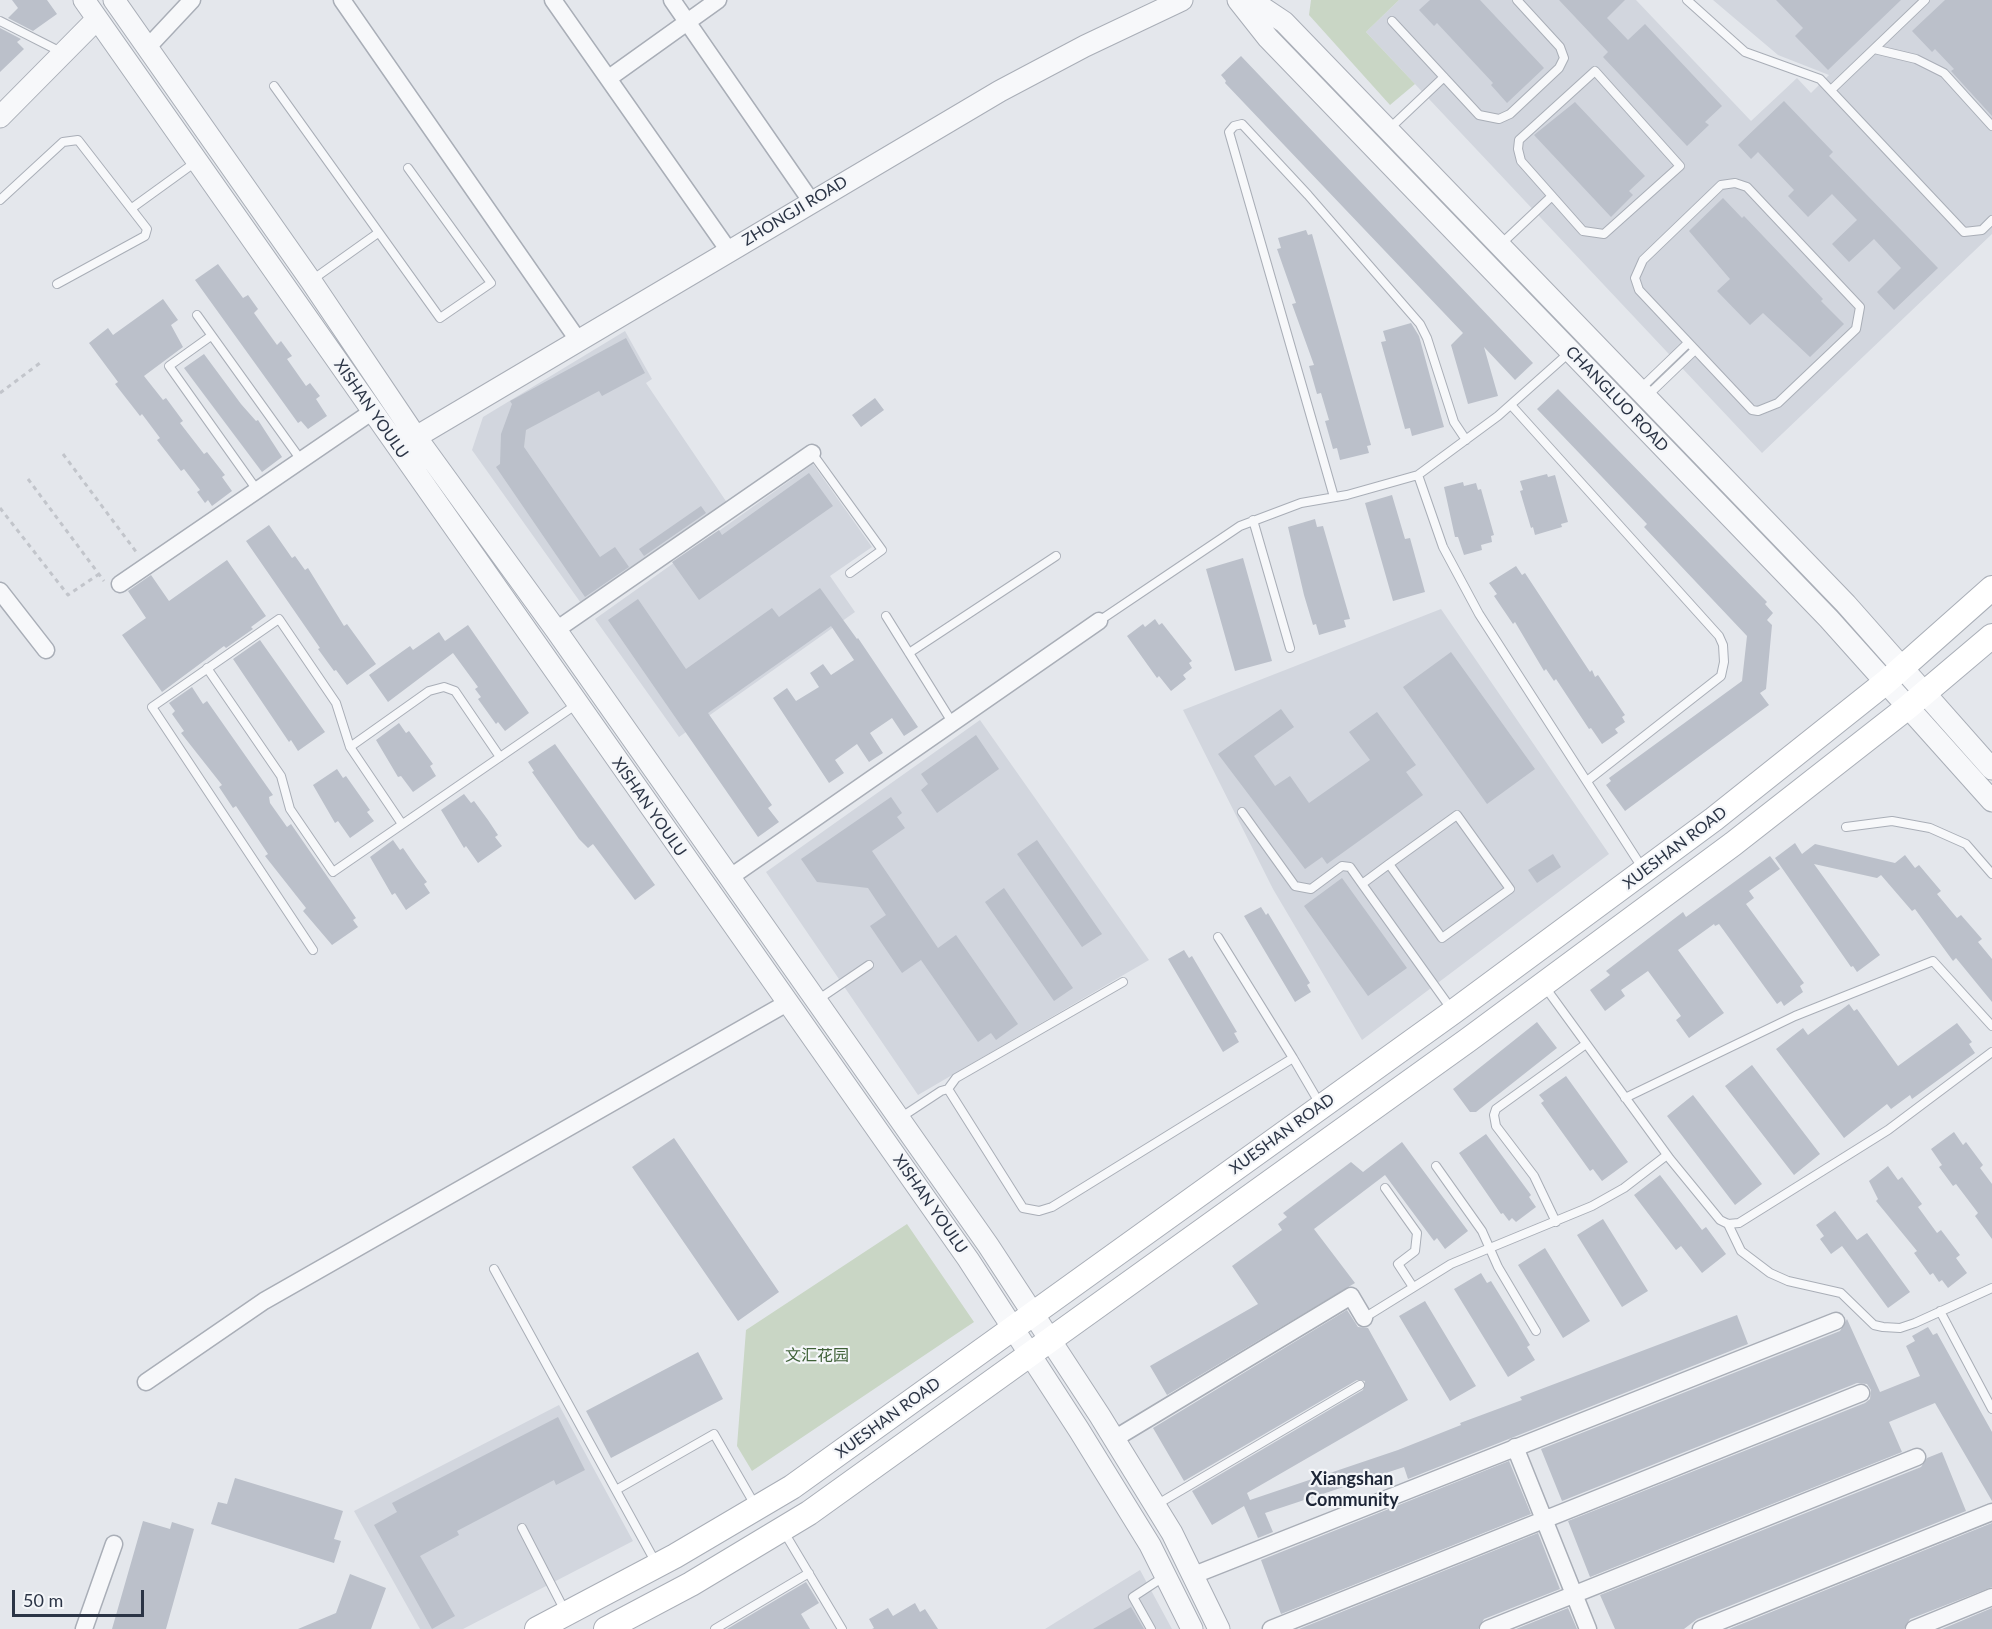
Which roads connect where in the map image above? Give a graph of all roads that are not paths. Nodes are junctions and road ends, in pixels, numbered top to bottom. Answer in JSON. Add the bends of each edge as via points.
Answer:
{"nodes":[{"id":1,"x":84,"y":0,"type":"edge"},
{"id":2,"x":114,"y":0,"type":"edge"},
{"id":3,"x":192,"y":0,"type":"edge"},
{"id":4,"x":342,"y":0,"type":"edge"},
{"id":5,"x":553,"y":0,"type":"edge"},
{"id":6,"x":672,"y":0,"type":"edge"},
{"id":7,"x":718,"y":0,"type":"edge"},
{"id":8,"x":1182,"y":0,"type":"edge"},
{"id":9,"x":1238,"y":0,"type":"edge"},
{"id":10,"x":1251,"y":0,"type":"edge"},
{"id":11,"x":1517,"y":0,"type":"edge"},
{"id":12,"x":1687,"y":0,"type":"edge"},
{"id":13,"x":1925,"y":0,"type":"edge"},
{"id":14,"x":97,"y":19,"type":"junction"},
{"id":15,"x":0,"y":21,"type":"edge"},
{"id":16,"x":1392,"y":21,"type":"dead end"},
{"id":17,"x":688,"y":22,"type":"junction"},
{"id":18,"x":148,"y":47,"type":"junction"},
{"id":19,"x":1874,"y":49,"type":"junction"},
{"id":20,"x":64,"y":53,"type":"junction"},
{"id":21,"x":609,"y":78,"type":"junction"},
{"id":22,"x":1444,"y":78,"type":"junction"},
{"id":23,"x":274,"y":86,"type":"dead end"},
{"id":24,"x":1831,"y":90,"type":"junction"},
{"id":25,"x":0,"y":117,"type":"edge"},
{"id":26,"x":1992,"y":126,"type":"edge"},
{"id":27,"x":1388,"y":130,"type":"junction"},
{"id":28,"x":197,"y":160,"type":"junction"},
{"id":29,"x":408,"y":168,"type":"dead end"},
{"id":30,"x":1552,"y":196,"type":"junction"},
{"id":31,"x":0,"y":200,"type":"edge"},
{"id":32,"x":811,"y":201,"type":"junction"},
{"id":33,"x":132,"y":208,"type":"junction"},
{"id":34,"x":1992,"y":220,"type":"edge"},
{"id":35,"x":378,"y":233,"type":"junction"},
{"id":36,"x":1499,"y":246,"type":"junction"},
{"id":37,"x":729,"y":251,"type":"junction"},
{"id":38,"x":312,"y":281,"type":"junction"},
{"id":39,"x":57,"y":284,"type":"dead end"},
{"id":40,"x":196,"y":315,"type":"dead end"},
{"id":41,"x":211,"y":336,"type":"junction"},
{"id":42,"x":578,"y":339,"type":"junction"},
{"id":43,"x":1688,"y":342,"type":"junction"},
{"id":44,"x":1695,"y":350,"type":"junction"},
{"id":45,"x":1571,"y":351,"type":"junction"},
{"id":46,"x":1642,"y":393,"type":"junction"},
{"id":47,"x":1511,"y":405,"type":"junction"},
{"id":48,"x":373,"y":411,"type":"junction"},
{"id":49,"x":416,"y":437,"type":"junction"},
{"id":50,"x":1466,"y":440,"type":"junction"},
{"id":51,"x":812,"y":453,"type":"joint"},
{"id":52,"x":301,"y":460,"type":"junction"},
{"id":53,"x":1418,"y":476,"type":"junction"},
{"id":54,"x":257,"y":490,"type":"junction"},
{"id":55,"x":1334,"y":497,"type":"junction"},
{"id":56,"x":1253,"y":520,"type":"junction"},
{"id":57,"x":1056,"y":556,"type":"dead end"},
{"id":58,"x":850,"y":573,"type":"dead end"},
{"id":59,"x":120,"y":584,"type":"road end"},
{"id":60,"x":1992,"y":588,"type":"edge"},
{"id":61,"x":0,"y":591,"type":"edge"},
{"id":62,"x":886,"y":616,"type":"dead end"},
{"id":63,"x":1099,"y":621,"type":"joint"},
{"id":64,"x":556,"y":630,"type":"junction"},
{"id":65,"x":1992,"y":636,"type":"edge"},
{"id":66,"x":1290,"y":648,"type":"dead end"},
{"id":67,"x":46,"y":650,"type":"dead end"},
{"id":68,"x":909,"y":653,"type":"junction"},
{"id":69,"x":207,"y":668,"type":"junction"},
{"id":70,"x":1894,"y":675,"type":"junction"},
{"id":71,"x":1916,"y":700,"type":"junction"},
{"id":72,"x":578,"y":704,"type":"junction"},
{"id":73,"x":952,"y":722,"type":"junction"},
{"id":74,"x":350,"y":747,"type":"junction"},
{"id":75,"x":500,"y":757,"type":"junction"},
{"id":76,"x":1992,"y":769,"type":"edge"},
{"id":77,"x":1587,"y":781,"type":"junction"},
{"id":78,"x":1992,"y":801,"type":"edge"},
{"id":79,"x":1242,"y":812,"type":"dead end"},
{"id":80,"x":402,"y":825,"type":"junction"},
{"id":81,"x":1846,"y":827,"type":"dead end"},
{"id":82,"x":1389,"y":864,"type":"junction"},
{"id":83,"x":1644,"y":870,"type":"junction"},
{"id":84,"x":1992,"y":874,"type":"edge"},
{"id":85,"x":729,"y":878,"type":"junction"},
{"id":86,"x":1362,"y":884,"type":"junction"},
{"id":87,"x":1218,"y":937,"type":"dead end"},
{"id":88,"x":313,"y":950,"type":"dead end"},
{"id":89,"x":869,"y":964,"type":"dead end"},
{"id":90,"x":1123,"y":982,"type":"dead end"},
{"id":91,"x":1543,"y":985,"type":"junction"},
{"id":92,"x":816,"y":1001,"type":"junction"},
{"id":93,"x":787,"y":1003,"type":"junction"},
{"id":94,"x":1453,"y":1012,"type":"junction"},
{"id":95,"x":1992,"y":1026,"type":"edge"},
{"id":96,"x":1586,"y":1044,"type":"junction"},
{"id":97,"x":1992,"y":1052,"type":"edge"},
{"id":98,"x":1293,"y":1058,"type":"junction"},
{"id":99,"x":948,"y":1089,"type":"junction"},
{"id":100,"x":1625,"y":1098,"type":"junction"},
{"id":101,"x":1322,"y":1106,"type":"junction"},
{"id":102,"x":900,"y":1118,"type":"junction"},
{"id":103,"x":1667,"y":1155,"type":"junction"},
{"id":104,"x":1436,"y":1166,"type":"dead end"},
{"id":105,"x":1385,"y":1188,"type":"dead end"},
{"id":106,"x":1556,"y":1222,"type":"junction"},
{"id":107,"x":1728,"y":1224,"type":"junction"},
{"id":108,"x":1490,"y":1249,"type":"junction"},
{"id":109,"x":495,"y":1269,"type":"dead end"},
{"id":110,"x":1413,"y":1287,"type":"junction"},
{"id":111,"x":1992,"y":1288,"type":"edge"},
{"id":112,"x":1940,"y":1311,"type":"junction"},
{"id":113,"x":1034,"y":1313,"type":"junction"},
{"id":114,"x":1364,"y":1318,"type":"joint"},
{"id":115,"x":1836,"y":1321,"type":"dead end"},
{"id":116,"x":1013,"y":1328,"type":"junction"},
{"id":117,"x":1536,"y":1331,"type":"dead end"},
{"id":118,"x":1051,"y":1339,"type":"junction"},
{"id":119,"x":1031,"y":1354,"type":"junction"},
{"id":120,"x":146,"y":1382,"type":"dead end"},
{"id":121,"x":1360,"y":1385,"type":"dead end"},
{"id":122,"x":1861,"y":1393,"type":"dead end"},
{"id":123,"x":1992,"y":1409,"type":"edge"},
{"id":124,"x":1114,"y":1439,"type":"junction"},
{"id":125,"x":1515,"y":1447,"type":"junction"},
{"id":126,"x":1917,"y":1457,"type":"dead end"},
{"id":127,"x":616,"y":1490,"type":"junction"},
{"id":128,"x":1155,"y":1506,"type":"junction"},
{"id":129,"x":756,"y":1509,"type":"junction"},
{"id":130,"x":1992,"y":1512,"type":"edge"},
{"id":131,"x":1544,"y":1520,"type":"junction"},
{"id":132,"x":522,"y":1528,"type":"dead end"},
{"id":133,"x":782,"y":1530,"type":"junction"},
{"id":134,"x":114,"y":1544,"type":"dead end"},
{"id":135,"x":658,"y":1566,"type":"junction"},
{"id":136,"x":808,"y":1574,"type":"junction"},
{"id":137,"x":1194,"y":1575,"type":"junction"},
{"id":138,"x":1166,"y":1576,"type":"junction"},
{"id":139,"x":1574,"y":1595,"type":"junction"},
{"id":140,"x":1992,"y":1597,"type":"edge"},
{"id":141,"x":566,"y":1614,"type":"junction"},
{"id":142,"x":84,"y":1629,"type":"edge"},
{"id":143,"x":537,"y":1629,"type":"edge"},
{"id":144,"x":606,"y":1629,"type":"edge"},
{"id":145,"x":715,"y":1629,"type":"edge"},
{"id":146,"x":842,"y":1629,"type":"edge"},
{"id":147,"x":1151,"y":1629,"type":"edge"},
{"id":148,"x":1192,"y":1629,"type":"edge"},
{"id":149,"x":1219,"y":1629,"type":"edge"},
{"id":150,"x":1271,"y":1629,"type":"edge"},
{"id":151,"x":1488,"y":1629,"type":"edge"},
{"id":152,"x":1588,"y":1629,"type":"edge"},
{"id":153,"x":1701,"y":1629,"type":"edge"},
{"id":154,"x":1914,"y":1629,"type":"edge"}],
"edges":[{"from":1,"to":14,"type":"street","name":"XISHAN YOULU"},
{"from":2,"to":18,"type":"street","name":"XISHAN YOULU"},
{"from":3,"to":18,"type":"street"},
{"from":4,"to":42,"type":"street"},
{"from":5,"to":21,"type":"street"},
{"from":6,"to":17,"type":"street"},
{"from":7,"to":17,"type":"street"},
{"from":8,"to":32,"type":"street","name":"ZHONGJI ROAD","via":[[1036,71]]},
{"from":9,"to":45,"type":"street","name":"CHANGLUO ROAD","via":[[1268,38]]},
{"from":10,"to":27,"type":"street","name":"CHANGLUO ROAD","via":[[1284,22]]},
{"from":11,"to":22,"type":"lane","via":[[1560,47],[1564,58],[1559,68],[1510,114],[1492,119],[1479,115]]},
{"from":12,"to":24,"type":"lane","via":[[1745,52],[1820,78]]},
{"from":13,"to":19,"type":"lane"},
{"from":14,"to":20,"type":"street"},
{"from":14,"to":28,"type":"street","name":"XISHAN YOULU"},
{"from":15,"to":20,"type":"lane"},
{"from":16,"to":22,"type":"lane"},
{"from":17,"to":21,"type":"street"},
{"from":17,"to":32,"type":"street"},
{"from":18,"to":38,"type":"street","name":"XISHAN YOULU"},
{"from":19,"to":24,"type":"lane"},
{"from":19,"to":26,"type":"lane","via":[[1916,59],[1944,73]]},
{"from":20,"to":25,"type":"street"},
{"from":21,"to":37,"type":"street"},
{"from":22,"to":27,"type":"lane"},
{"from":23,"to":35,"type":"lane"},
{"from":24,"to":34,"type":"lane","via":[[1964,232],[1982,230]]},
{"from":27,"to":36,"type":"street","name":"CHANGLUO ROAD"},
{"from":28,"to":33,"type":"lane"},
{"from":28,"to":48,"type":"street","name":"XISHAN YOULU"},
{"from":29,"to":35,"type":"lane","via":[[491,283],[440,318]]},
{"from":30,"to":30,"type":"lane","via":[[1583,231],[1604,234],[1680,166],[1595,71],[1519,140],[1521,161]]},
{"from":30,"to":36,"type":"lane"},
{"from":31,"to":33,"type":"lane","via":[[63,142],[73,139],[78,140]]},
{"from":32,"to":37,"type":"street","name":"ZHONGJI ROAD"},
{"from":33,"to":39,"type":"lane","via":[[147,229],[145,236]]},
{"from":35,"to":38,"type":"lane"},
{"from":36,"to":46,"type":"street","name":"CHANGLUO ROAD"},
{"from":37,"to":42,"type":"street","name":"ZHONGJI ROAD"},
{"from":38,"to":49,"type":"street","name":"XISHAN YOULU"},
{"from":40,"to":41,"type":"lane"},
{"from":41,"to":52,"type":"lane"},
{"from":41,"to":54,"type":"lane","via":[[169,366]]},
{"from":42,"to":49,"type":"street","name":"ZHONGJI ROAD"},
{"from":43,"to":44,"type":"lane"},
{"from":43,"to":44,"type":"lane","via":[[1639,290],[1636,271],[1721,185],[1728,183],[1747,187],[1860,307],[1856,329],[1778,403],[1765,410],[1752,410]]},
{"from":43,"to":46,"type":"lane"},
{"from":44,"to":46,"type":"lane"},
{"from":45,"to":47,"type":"lane"},
{"from":45,"to":70,"type":"street","name":"CHANGLUO ROAD","via":[[1829,619]]},
{"from":46,"to":70,"type":"street","name":"CHANGLUO ROAD","via":[[1846,604]]},
{"from":47,"to":50,"type":"lane"},
{"from":47,"to":77,"type":"lane","via":[[1723,645],[1721,676]]},
{"from":48,"to":52,"type":"street"},
{"from":48,"to":72,"type":"street","name":"XISHAN YOULU"},
{"from":49,"to":64,"type":"street","name":"XISHAN YOULU"},
{"from":50,"to":53,"type":"lane"},
{"from":50,"to":55,"type":"lane","via":[[1454,422],[1427,338],[1414,316],[1242,124],[1234,126],[1229,132]]},
{"from":51,"to":58,"type":"lane","via":[[882,550]]},
{"from":51,"to":64,"type":"street"},
{"from":52,"to":54,"type":"street"},
{"from":53,"to":55,"type":"lane"},
{"from":53,"to":77,"type":"lane","via":[[1460,581]]},
{"from":54,"to":59,"type":"street"},
{"from":55,"to":56,"type":"lane","via":[[1301,503]]},
{"from":56,"to":63,"type":"lane","via":[[1225,534]]},
{"from":56,"to":66,"type":"lane"},
{"from":57,"to":68,"type":"lane"},
{"from":60,"to":70,"type":"main road","name":"XUESHAN ROAD"},
{"from":61,"to":67,"type":"street"},
{"from":62,"to":68,"type":"lane"},
{"from":63,"to":73,"type":"street"},
{"from":64,"to":85,"type":"street","name":"XISHAN YOULU"},
{"from":65,"to":71,"type":"main road","name":"XUESHAN ROAD"},
{"from":68,"to":73,"type":"lane"},
{"from":69,"to":74,"type":"lane","via":[[279,619],[336,703]]},
{"from":69,"to":80,"type":"lane","via":[[281,777],[290,809],[333,872]]},
{"from":69,"to":88,"type":"lane","via":[[152,707]]},
{"from":70,"to":71,"type":"street","name":"CHANGLUO ROAD"},
{"from":70,"to":83,"type":"main road","name":"XUESHAN ROAD","via":[[1785,764]]},
{"from":71,"to":76,"type":"street","name":"CHANGLUO ROAD"},
{"from":71,"to":78,"type":"street","name":"CHANGLUO ROAD"},
{"from":71,"to":91,"type":"main road","name":"XUESHAN ROAD","via":[[1733,844]]},
{"from":72,"to":75,"type":"lane"},
{"from":72,"to":93,"type":"street","name":"XISHAN YOULU"},
{"from":73,"to":85,"type":"street"},
{"from":74,"to":75,"type":"lane","via":[[429,691],[444,687],[455,691]]},
{"from":74,"to":80,"type":"lane"},
{"from":75,"to":80,"type":"lane"},
{"from":77,"to":83,"type":"lane"},
{"from":79,"to":86,"type":"lane","via":[[1295,886],[1311,888],[1342,866],[1350,867]]},
{"from":81,"to":84,"type":"lane","via":[[1892,821],[1930,828],[1966,844]]},
{"from":82,"to":82,"type":"lane","via":[[1457,815],[1510,889],[1442,938]]},
{"from":82,"to":86,"type":"lane"},
{"from":83,"to":94,"type":"main road","name":"XUESHAN ROAD"},
{"from":85,"to":92,"type":"street","name":"XISHAN YOULU"},
{"from":86,"to":94,"type":"lane"},
{"from":87,"to":98,"type":"lane"},
{"from":89,"to":92,"type":"lane"},
{"from":90,"to":99,"type":"lane","via":[[956,1078]]},
{"from":91,"to":96,"type":"lane"},
{"from":91,"to":118,"type":"main road","name":"XUESHAN ROAD"},
{"from":92,"to":102,"type":"street","name":"XISHAN YOULU"},
{"from":93,"to":116,"type":"street","name":"XISHAN YOULU"},
{"from":93,"to":120,"type":"street","via":[[264,1300]]},
{"from":94,"to":101,"type":"main road","name":"XUESHAN ROAD"},
{"from":95,"to":100,"type":"lane","via":[[1933,961],[1786,1020]]},
{"from":96,"to":100,"type":"lane"},
{"from":96,"to":106,"type":"lane","via":[[1496,1109],[1494,1115],[1496,1126],[1534,1176]]},
{"from":97,"to":107,"type":"lane","via":[[1862,1147],[1740,1223]]},
{"from":98,"to":99,"type":"lane","via":[[1052,1207],[1039,1211],[1023,1208]]},
{"from":98,"to":101,"type":"lane"},
{"from":99,"to":102,"type":"lane"},
{"from":100,"to":103,"type":"lane"},
{"from":101,"to":113,"type":"main road","name":"XUESHAN ROAD"},
{"from":102,"to":113,"type":"street","name":"XISHAN YOULU"},
{"from":103,"to":106,"type":"lane","via":[[1624,1188]]},
{"from":103,"to":107,"type":"lane","via":[[1720,1220]]},
{"from":104,"to":108,"type":"lane","via":[[1482,1231]]},
{"from":105,"to":110,"type":"lane","via":[[1417,1233],[1415,1251],[1398,1264]]},
{"from":106,"to":108,"type":"lane"},
{"from":107,"to":112,"type":"lane","via":[[1741,1251],[1770,1273],[1840,1293],[1874,1325],[1900,1328]]},
{"from":108,"to":110,"type":"lane","via":[[1451,1264]]},
{"from":108,"to":117,"type":"lane"},
{"from":109,"to":127,"type":"lane"},
{"from":110,"to":114,"type":"lane"},
{"from":111,"to":112,"type":"lane"},
{"from":112,"to":123,"type":"lane"},
{"from":113,"to":116,"type":"main road","name":"XUESHAN ROAD"},
{"from":113,"to":118,"type":"street","name":"XISHAN YOULU"},
{"from":114,"to":124,"type":"street","via":[[1351,1296]]},
{"from":115,"to":125,"type":"street"},
{"from":116,"to":119,"type":"street","name":"XISHAN YOULU"},
{"from":116,"to":129,"type":"main road","name":"XUESHAN ROAD"},
{"from":118,"to":119,"type":"main road","name":"XUESHAN ROAD"},
{"from":118,"to":124,"type":"street","name":"XISHAN YOULU"},
{"from":119,"to":133,"type":"main road","name":"XUESHAN ROAD"},
{"from":119,"to":138,"type":"street","name":"XISHAN YOULU"},
{"from":121,"to":128,"type":"lane"},
{"from":122,"to":131,"type":"street"},
{"from":124,"to":128,"type":"street","name":"XISHAN YOULU"},
{"from":125,"to":131,"type":"street"},
{"from":125,"to":137,"type":"street"},
{"from":126,"to":139,"type":"street"},
{"from":127,"to":129,"type":"lane","via":[[714,1434]]},
{"from":127,"to":135,"type":"lane"},
{"from":128,"to":137,"type":"street","name":"XISHAN YOULU"},
{"from":129,"to":135,"type":"main road","name":"XUESHAN ROAD"},
{"from":130,"to":153,"type":"street"},
{"from":131,"to":139,"type":"street"},
{"from":131,"to":150,"type":"street"},
{"from":132,"to":141,"type":"lane"},
{"from":133,"to":136,"type":"lane"},
{"from":133,"to":144,"type":"main road","name":"XUESHAN ROAD"},
{"from":134,"to":142,"type":"street"},
{"from":135,"to":141,"type":"main road","name":"XUESHAN ROAD"},
{"from":136,"to":145,"type":"lane"},
{"from":136,"to":146,"type":"lane"},
{"from":137,"to":149,"type":"street","name":"XISHAN YOULU"},
{"from":138,"to":147,"type":"lane","via":[[1133,1597]]},
{"from":138,"to":148,"type":"street","name":"XISHAN YOULU"},
{"from":139,"to":151,"type":"street"},
{"from":139,"to":152,"type":"street"},
{"from":140,"to":154,"type":"street"},
{"from":141,"to":143,"type":"main road","name":"XUESHAN ROAD"}]}
